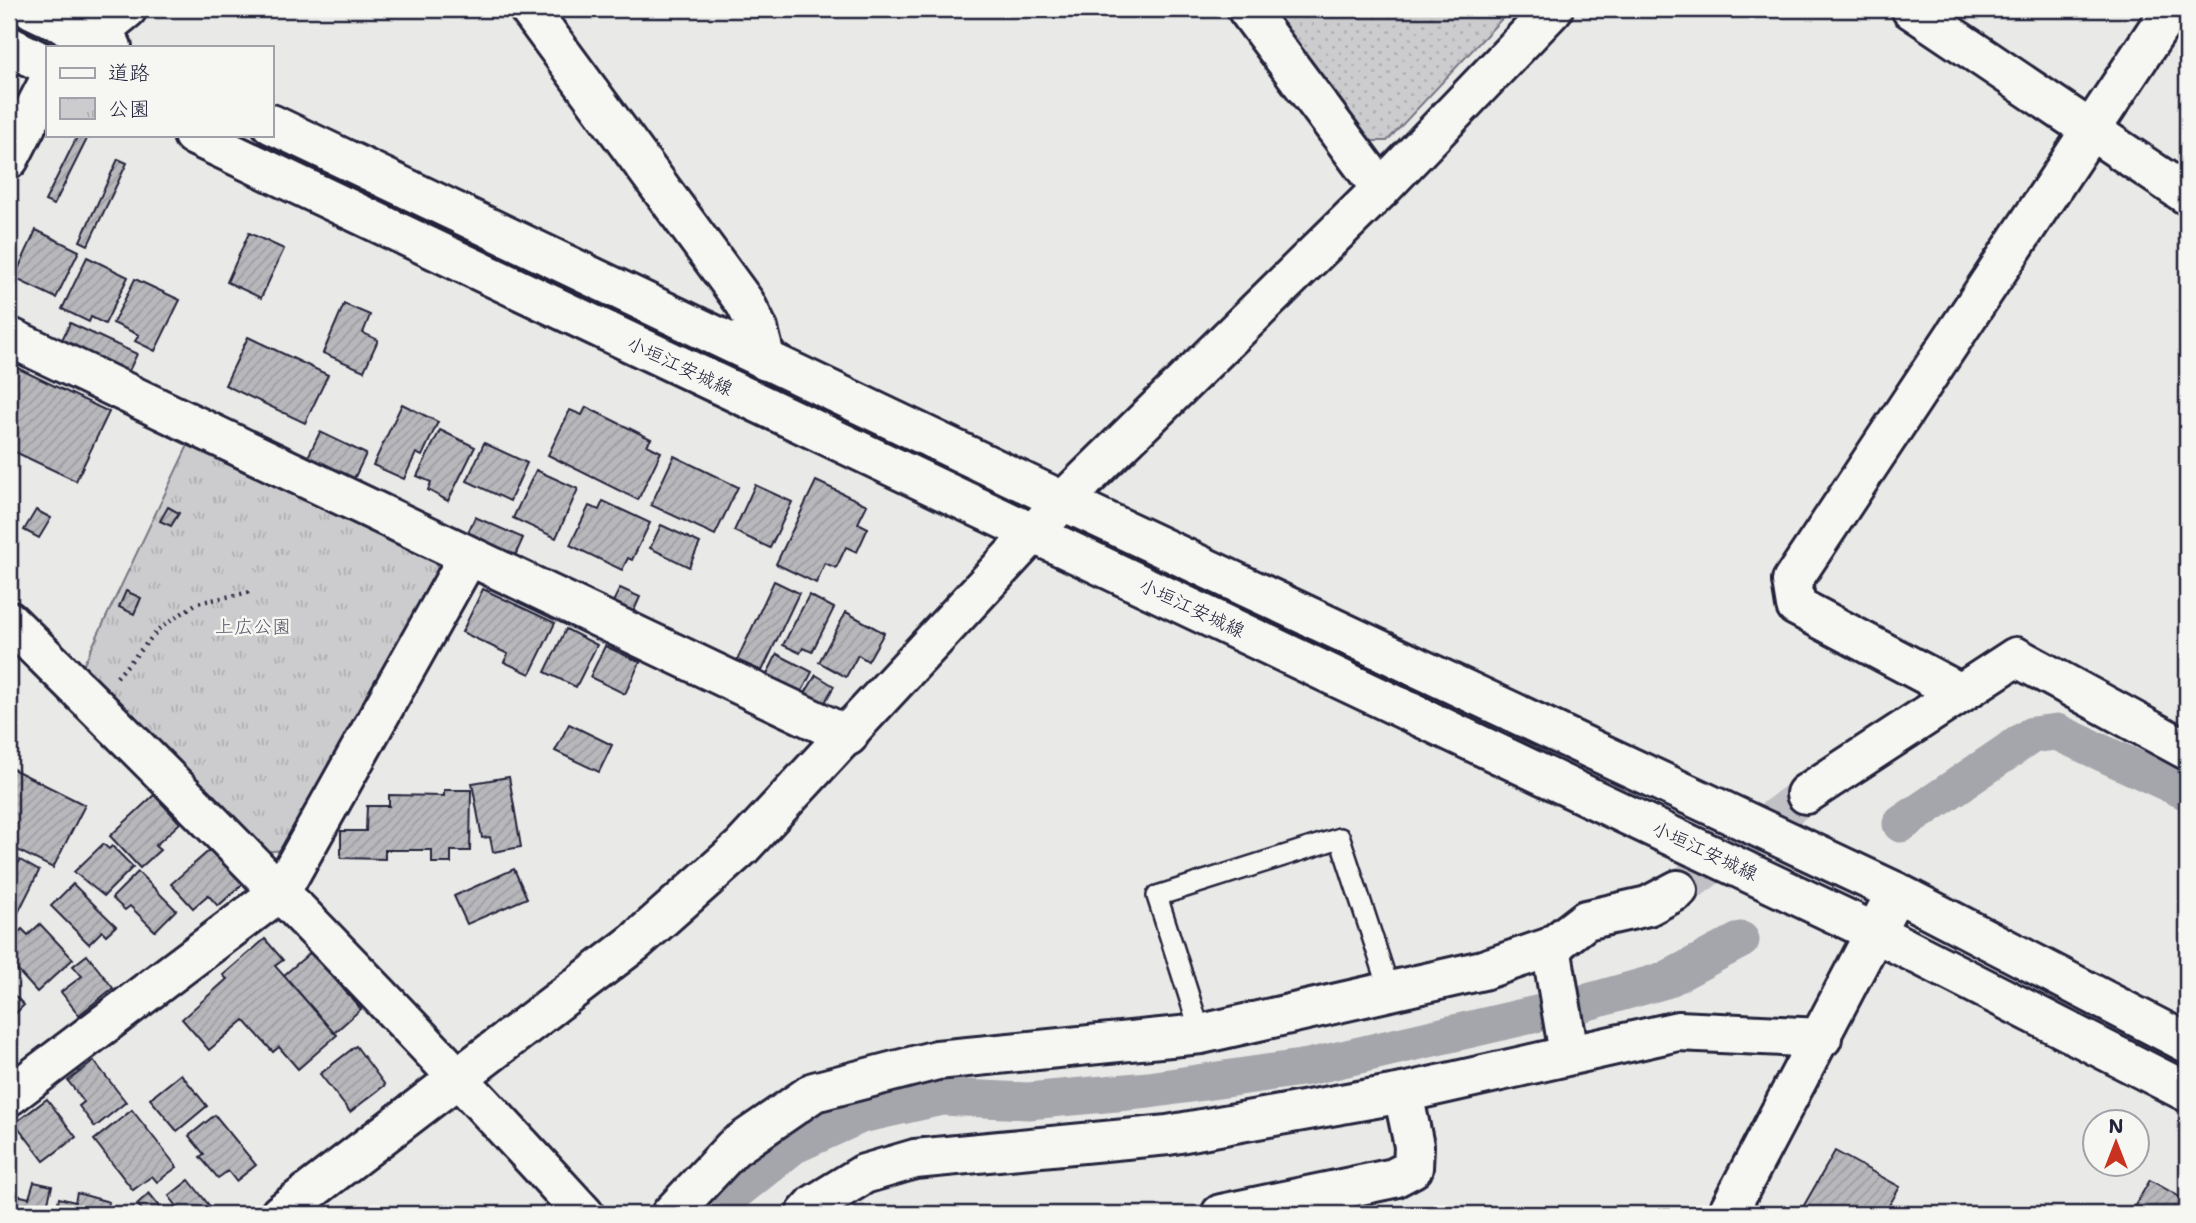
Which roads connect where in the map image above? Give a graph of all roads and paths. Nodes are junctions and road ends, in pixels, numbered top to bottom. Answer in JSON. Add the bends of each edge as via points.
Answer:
{"nodes":[{"id":1,"x":32,"y":9,"type":"edge"},
{"id":2,"x":127,"y":9,"type":"edge"},
{"id":3,"x":528,"y":9,"type":"edge"},
{"id":4,"x":1247,"y":9,"type":"edge"},
{"id":5,"x":1553,"y":9,"type":"edge"},
{"id":6,"x":1911,"y":9,"type":"edge"},
{"id":7,"x":2171,"y":9,"type":"edge"},
{"id":8,"x":94,"y":44,"type":"edge"},
{"id":9,"x":9,"y":46,"type":"edge"},
{"id":10,"x":46,"y":64,"type":"edge"},
{"id":11,"x":46,"y":87,"type":"edge"},
{"id":12,"x":273,"y":125,"type":"edge"},
{"id":13,"x":2089,"y":131,"type":"junction"},
{"id":14,"x":194,"y":136,"type":"edge"},
{"id":15,"x":9,"y":159,"type":"edge"},
{"id":16,"x":1381,"y":189,"type":"junction"},
{"id":17,"x":2187,"y":195,"type":"edge"},
{"id":18,"x":9,"y":337,"type":"edge"},
{"id":19,"x":766,"y":361,"type":"junction"},
{"id":20,"x":1063,"y":501,"type":"junction"},
{"id":21,"x":1034,"y":533,"type":"junction"},
{"id":22,"x":468,"y":557,"type":"junction"},
{"id":23,"x":251,"y":592,"type":"dead end"},
{"id":24,"x":9,"y":621,"type":"edge"},
{"id":25,"x":1959,"y":692,"type":"junction"},
{"id":26,"x":94,"y":704,"type":"junction"},
{"id":27,"x":848,"y":736,"type":"junction"},
{"id":28,"x":2187,"y":750,"type":"edge"},
{"id":29,"x":1806,"y":794,"type":"tunnel mouth"},
{"id":30,"x":1678,"y":890,"type":"tunnel mouth"},
{"id":31,"x":281,"y":891,"type":"junction"},
{"id":32,"x":1896,"y":892,"type":"junction"},
{"id":33,"x":1876,"y":933,"type":"junction"},
{"id":34,"x":1553,"y":961,"type":"junction"},
{"id":35,"x":1390,"y":991,"type":"junction"},
{"id":36,"x":1201,"y":1034,"type":"junction"},
{"id":37,"x":1822,"y":1038,"type":"junction"},
{"id":38,"x":2187,"y":1043,"type":"edge"},
{"id":39,"x":1568,"y":1045,"type":"junction"},
{"id":40,"x":458,"y":1076,"type":"junction"},
{"id":41,"x":2187,"y":1092,"type":"edge"},
{"id":42,"x":1404,"y":1093,"type":"junction"},
{"id":43,"x":9,"y":1096,"type":"edge"},
{"id":44,"x":279,"y":1214,"type":"edge"},
{"id":45,"x":584,"y":1214,"type":"edge"},
{"id":46,"x":670,"y":1214,"type":"edge"},
{"id":47,"x":806,"y":1214,"type":"edge"},
{"id":48,"x":1221,"y":1214,"type":"edge"},
{"id":49,"x":1727,"y":1214,"type":"edge"}],
"edges":[{"from":1,"to":8,"type":"street"},
{"from":2,"to":8,"type":"street"},
{"from":3,"to":19,"type":"street","via":[[745,303]]},
{"from":4,"to":16,"type":"street"},
{"from":5,"to":16,"type":"street"},
{"from":6,"to":13,"type":"street"},
{"from":7,"to":13,"type":"street"},
{"from":9,"to":10,"type":"street"},
{"from":11,"to":15,"type":"street"},
{"from":12,"to":19,"type":"street"},
{"from":13,"to":17,"type":"street"},
{"from":13,"to":25,"type":"street","via":[[1792,581],[1796,606]]},
{"from":14,"to":21,"type":"street","name":"小垣江安城線"},
{"from":16,"to":20,"type":"street"},
{"from":18,"to":22,"type":"street"},
{"from":19,"to":20,"type":"street"},
{"from":20,"to":21,"type":"street"},
{"from":20,"to":32,"type":"street"},
{"from":21,"to":27,"type":"street"},
{"from":21,"to":33,"type":"street","name":"小垣江安城線"},
{"from":22,"to":27,"type":"street"},
{"from":22,"to":31,"type":"street"},
{"from":23,"to":26,"type":"path","via":[[197,603],[159,629]]},
{"from":24,"to":26,"type":"street"},
{"from":25,"to":28,"type":"street","via":[[2016,657]]},
{"from":25,"to":29,"type":"street"},
{"from":26,"to":31,"type":"street"},
{"from":27,"to":40,"type":"street","via":[[742,847],[634,943]]},
{"from":30,"to":34,"type":"street","via":[[1648,906],[1586,920]]},
{"from":31,"to":40,"type":"street"},
{"from":31,"to":43,"type":"street"},
{"from":32,"to":33,"type":"street"},
{"from":32,"to":38,"type":"street"},
{"from":33,"to":37,"type":"street"},
{"from":33,"to":41,"type":"street","name":"小垣江安城線"},
{"from":34,"to":35,"type":"street","via":[[1483,970]]},
{"from":34,"to":39,"type":"street"},
{"from":35,"to":36,"type":"street"},
{"from":35,"to":36,"type":"lane","via":[[1340,838],[1157,896]]},
{"from":36,"to":46,"type":"street","via":[[937,1060],[814,1092],[733,1148]]},
{"from":37,"to":39,"type":"street","via":[[1678,1031]]},
{"from":37,"to":49,"type":"street"},
{"from":39,"to":42,"type":"street"},
{"from":40,"to":44,"type":"street"},
{"from":40,"to":45,"type":"street"},
{"from":42,"to":47,"type":"street","via":[[1168,1135],[915,1158],[864,1174]]},
{"from":42,"to":48,"type":"street","via":[[1414,1146],[1413,1168],[1394,1178]]}]}
